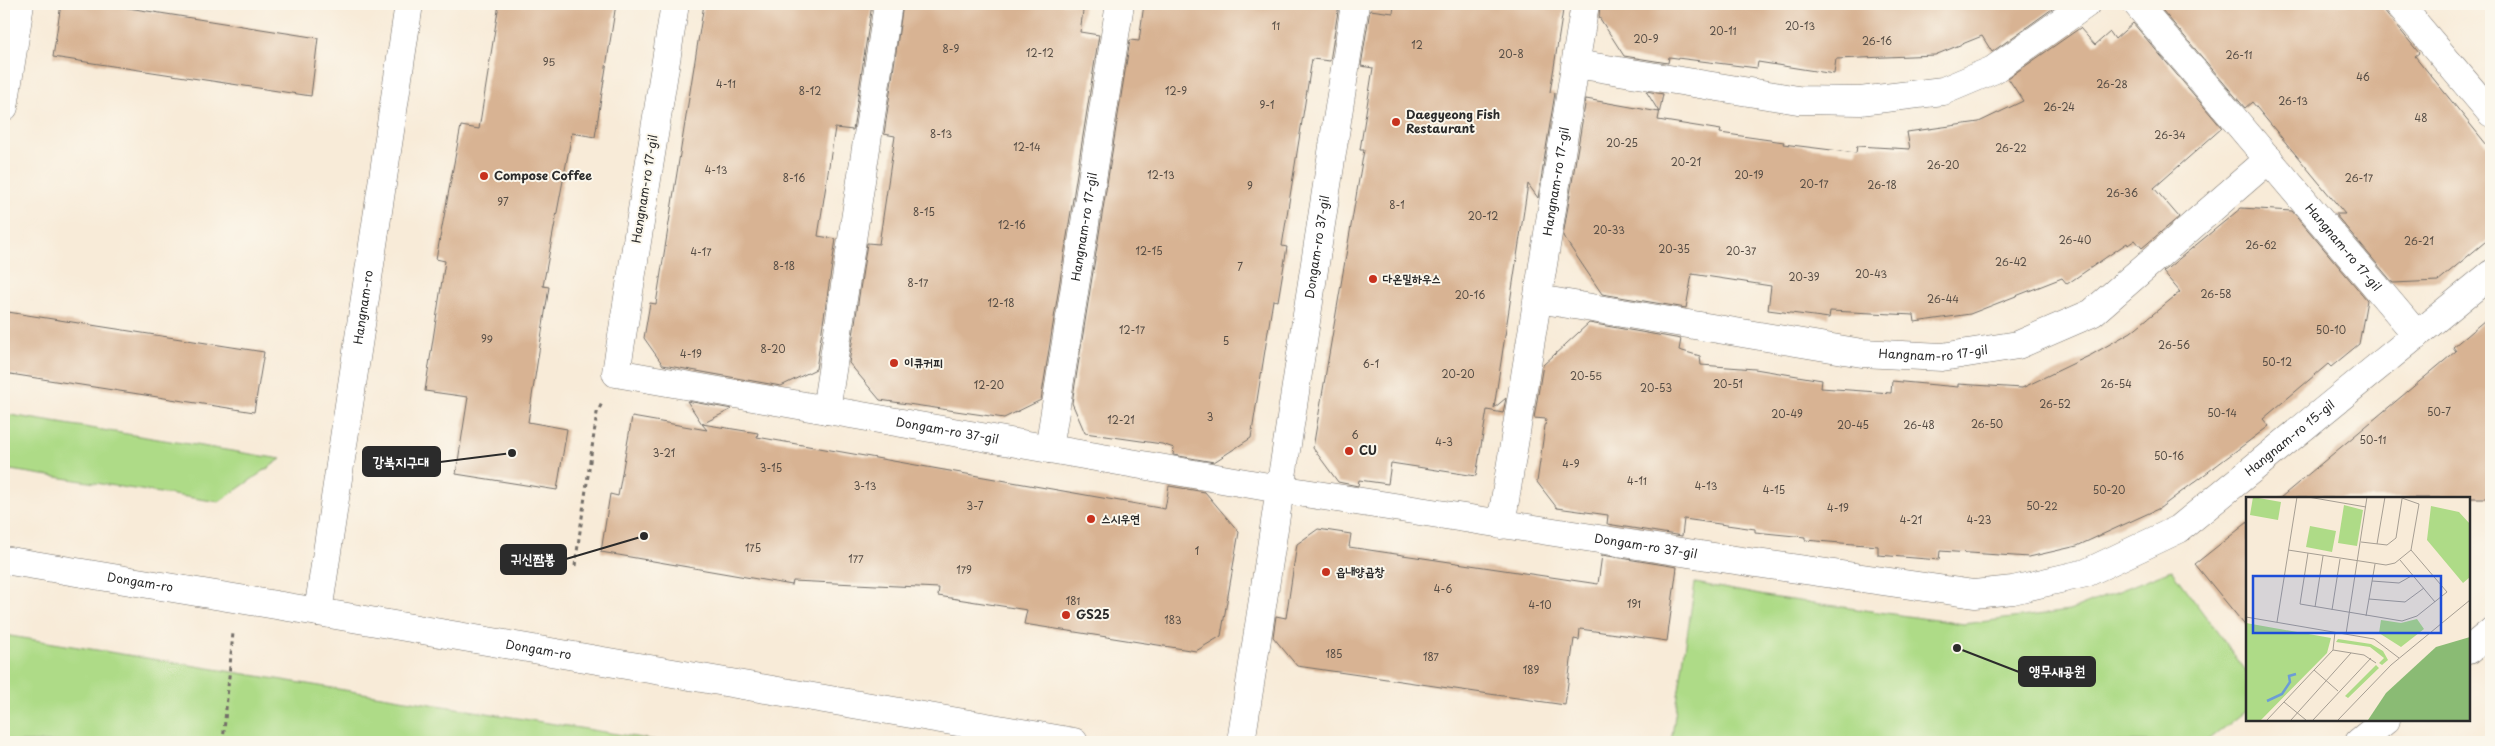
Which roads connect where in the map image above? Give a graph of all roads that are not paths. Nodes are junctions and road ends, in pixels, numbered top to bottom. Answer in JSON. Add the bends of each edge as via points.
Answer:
{"nodes":[{"id":1,"x":20,"y":4,"type":"edge"},
{"id":2,"x":409,"y":4,"type":"edge"},
{"id":3,"x":675,"y":4,"type":"edge"},
{"id":4,"x":888,"y":4,"type":"edge"},
{"id":5,"x":1120,"y":4,"type":"edge"},
{"id":6,"x":1355,"y":4,"type":"edge"},
{"id":7,"x":1585,"y":4,"type":"edge"},
{"id":8,"x":2086,"y":4,"type":"edge"},
{"id":9,"x":2137,"y":4,"type":"edge"},
{"id":10,"x":2399,"y":4,"type":"edge"},
{"id":11,"x":1576,"y":64,"type":"junction"},
{"id":12,"x":4,"y":107,"type":"edge"},
{"id":13,"x":2491,"y":113,"type":"edge"},
{"id":14,"x":2269,"y":159,"type":"junction"},
{"id":15,"x":2491,"y":274,"type":"edge"},
{"id":16,"x":1538,"y":299,"type":"junction"},
{"id":17,"x":2417,"y":335,"type":"junction"},
{"id":18,"x":616,"y":373,"type":"joint"},
{"id":19,"x":826,"y":410,"type":"junction"},
{"id":20,"x":1049,"y":449,"type":"junction"},
{"id":21,"x":1279,"y":489,"type":"junction"},
{"id":22,"x":1501,"y":525,"type":"junction"},
{"id":23,"x":4,"y":560,"type":"edge"},
{"id":24,"x":2014,"y":590,"type":"joint"},
{"id":25,"x":318,"y":612,"type":"junction"},
{"id":26,"x":2491,"y":632,"type":"edge"},
{"id":27,"x":2470,"y":649,"type":"edge"},
{"id":28,"x":2385,"y":721,"type":"edge"},
{"id":29,"x":1074,"y":742,"type":"edge"},
{"id":30,"x":1241,"y":742,"type":"edge"},
{"id":31,"x":2359,"y":742,"type":"edge"}],
"edges":[{"from":1,"to":12,"type":"street"},
{"from":2,"to":25,"type":"street","name":"Hangnam-ro"},
{"from":3,"to":18,"type":"street","name":"Hangnam-ro 17-gil"},
{"from":4,"to":19,"type":"street"},
{"from":5,"to":20,"type":"street","name":"Hangnam-ro 17-gil"},
{"from":6,"to":21,"type":"street","name":"Dongam-ro 37-gil"},
{"from":7,"to":11,"type":"street","name":"Hangnam-ro 17-gil"},
{"from":8,"to":11,"type":"street","via":[[1993,70],[1943,91],[1860,102],[1798,100]]},
{"from":9,"to":14,"type":"street","name":"Hangnam-ro 17-gil"},
{"from":10,"to":13,"type":"street"},
{"from":11,"to":16,"type":"street","name":"Hangnam-ro 17-gil"},
{"from":14,"to":16,"type":"street","name":"Hangnam-ro 17-gil","via":[[2092,313],[2018,345],[1942,357],[1862,353]]},
{"from":14,"to":17,"type":"street","name":"Hangnam-ro 17-gil"},
{"from":15,"to":17,"type":"street","name":"Hangnam-ro 15-gil"},
{"from":16,"to":22,"type":"street","name":"Hangnam-ro 17-gil"},
{"from":17,"to":24,"type":"street","name":"Hangnam-ro 15-gil","via":[[2179,528],[2086,573]]},
{"from":18,"to":19,"type":"street","name":"Dongam-ro 37-gil"},
{"from":19,"to":20,"type":"street","name":"Dongam-ro 37-gil"},
{"from":20,"to":21,"type":"street","name":"Dongam-ro 37-gil"},
{"from":21,"to":22,"type":"street","name":"Dongam-ro 37-gil"},
{"from":21,"to":30,"type":"street","name":"Dongam-ro 37-gil"},
{"from":22,"to":24,"type":"street","name":"Dongam-ro 37-gil","via":[[1974,594]]},
{"from":23,"to":25,"type":"street","name":"Dongam-ro"},
{"from":25,"to":29,"type":"street","name":"Dongam-ro"},
{"from":26,"to":27,"type":"street"},
{"from":28,"to":31,"type":"street"}]}
